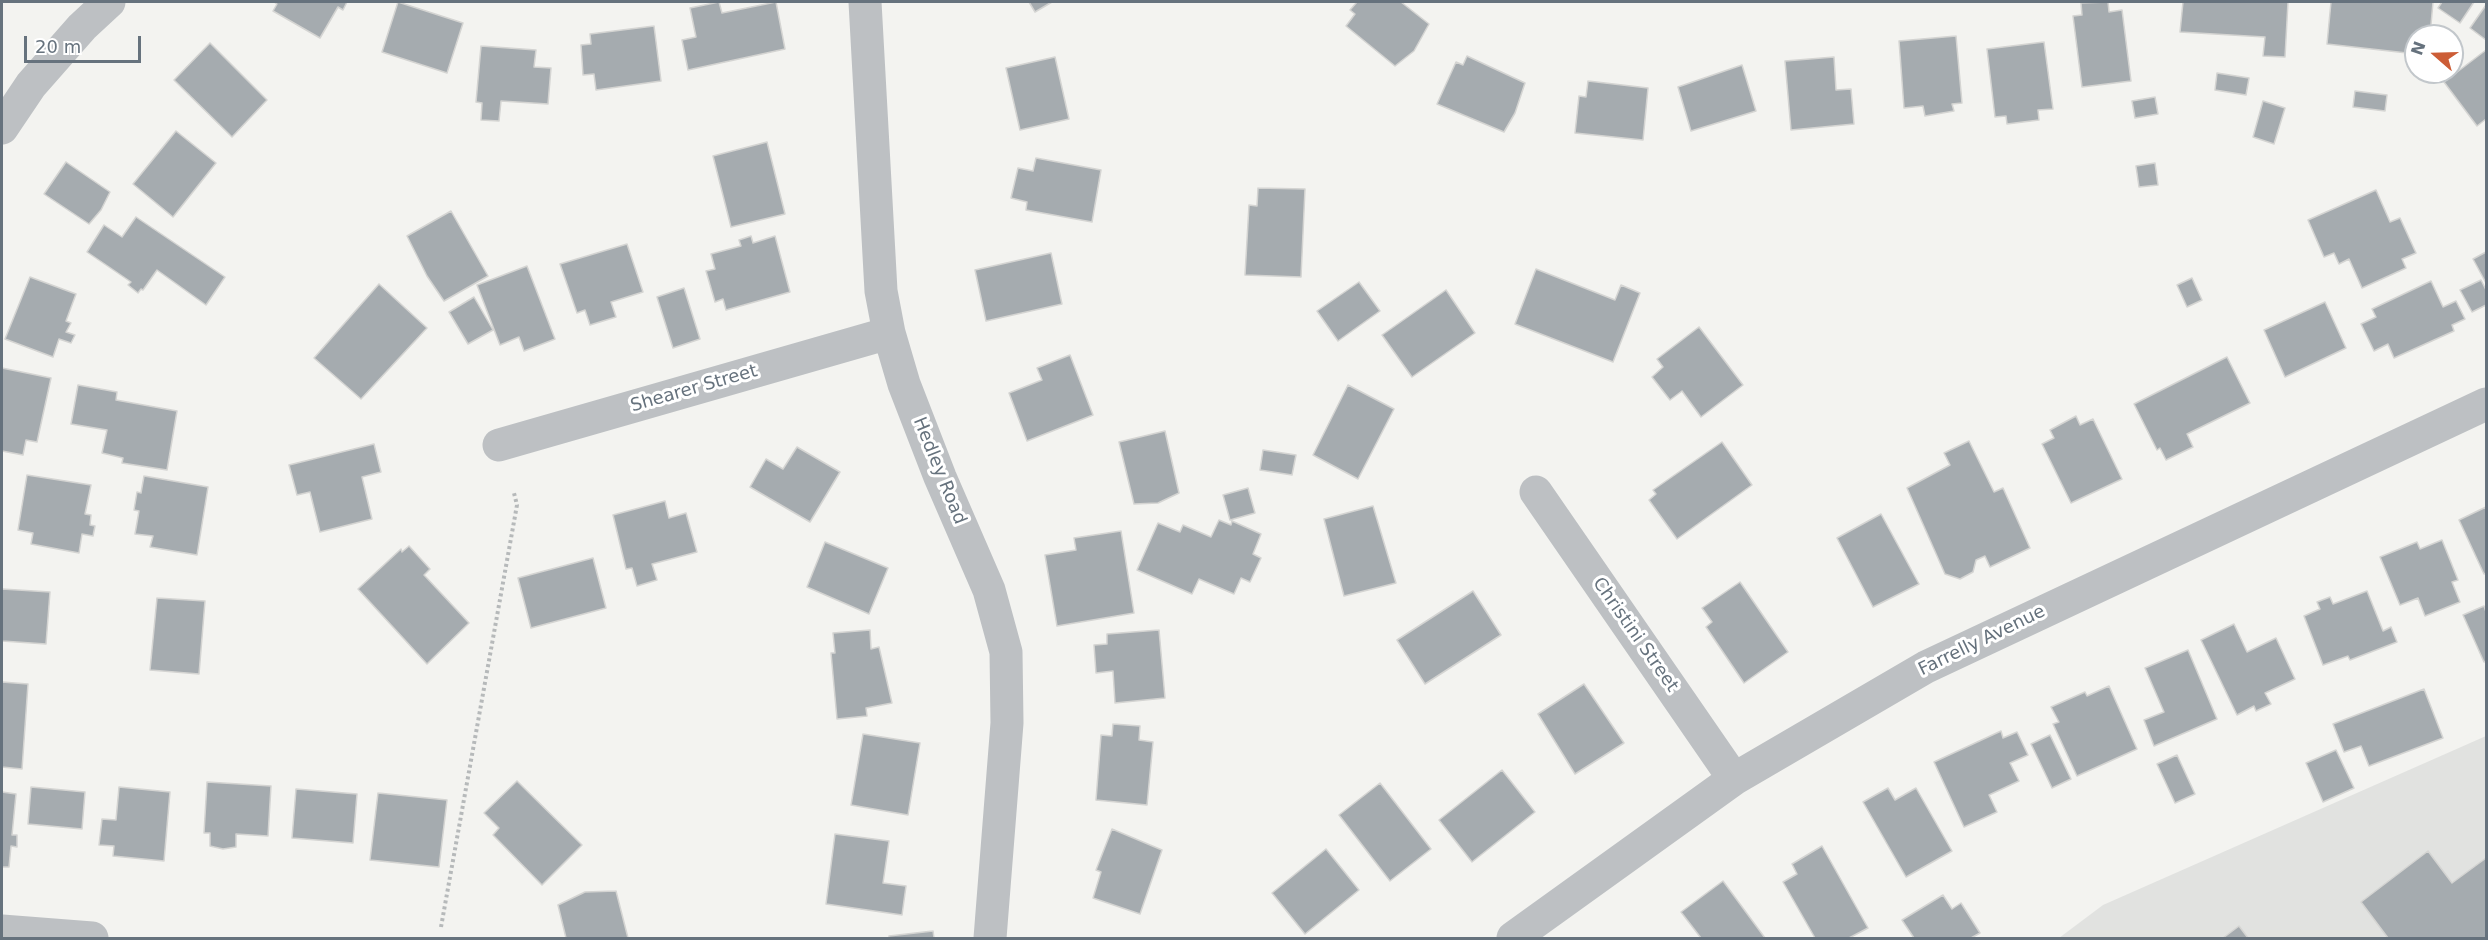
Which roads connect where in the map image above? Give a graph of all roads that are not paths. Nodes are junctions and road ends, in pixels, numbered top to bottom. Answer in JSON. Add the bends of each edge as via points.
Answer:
{"nodes":[{"id":1,"x":109,"y":2,"type":"edge"},
{"id":2,"x":865,"y":2,"type":"edge"},
{"id":3,"x":2,"y":128,"type":"edge"},
{"id":4,"x":889,"y":333,"type":"junction"},
{"id":5,"x":2487,"y":404,"type":"edge"},
{"id":6,"x":499,"y":445,"type":"dead end"},
{"id":7,"x":1536,"y":492,"type":"dead end"},
{"id":8,"x":1734,"y":778,"type":"junction"},
{"id":9,"x":2,"y":931,"type":"edge"},
{"id":10,"x":92,"y":939,"type":"edge"},
{"id":11,"x":990,"y":939,"type":"edge"},
{"id":12,"x":1513,"y":939,"type":"edge"}],
"edges":[{"from":1,"to":3,"type":"street","via":[[31,85]]},
{"from":2,"to":4,"type":"street","name":"Hedley Road","via":[[881,291]]},
{"from":4,"to":6,"type":"street","name":"Shearer Street"},
{"from":4,"to":11,"type":"street","name":"Hedley Road","via":[[940,477],[989,590],[1006,652],[1007,723]]},
{"from":5,"to":8,"type":"street","name":"Farrelly Avenue","via":[[1926,667]]},
{"from":7,"to":8,"type":"street","name":"Christini Street"},
{"from":8,"to":12,"type":"street","name":"Farrelly Avenue"},
{"from":9,"to":10,"type":"street"}]}
